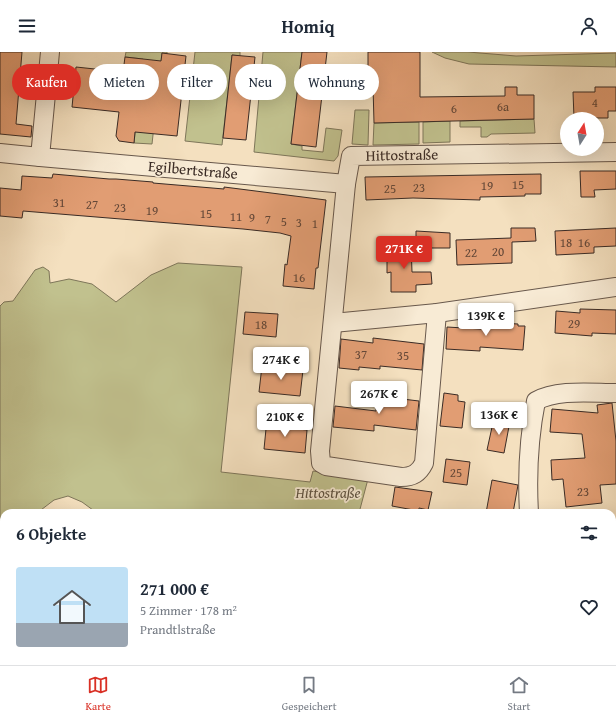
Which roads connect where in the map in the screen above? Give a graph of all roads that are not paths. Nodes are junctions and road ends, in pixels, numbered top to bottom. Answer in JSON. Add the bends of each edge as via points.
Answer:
{"nodes":[{"id":1,"x":50,"y":52,"type":"edge"},
{"id":2,"x":616,"y":152,"type":"edge"},
{"id":3,"x":0,"y":153,"type":"edge"},
{"id":4,"x":40,"y":157,"type":"junction"},
{"id":5,"x":346,"y":184,"type":"junction"},
{"id":6,"x":616,"y":287,"type":"edge"},
{"id":7,"x":437,"y":313,"type":"junction"},
{"id":8,"x":333,"y":323,"type":"junction"},
{"id":9,"x":616,"y":393,"type":"edge"},
{"id":10,"x":529,"y":509,"type":"edge"},
{"id":11,"x":91,"y":665,"type":"edge"},
{"id":12,"x":143,"y":665,"type":"edge"}],
"edges":[{"from":1,"to":4,"type":"street"},
{"from":2,"to":5,"type":"street","name":"Hittostraße","via":[[351,156]]},
{"from":3,"to":4,"type":"street","name":"Egilbertstraße"},
{"from":4,"to":5,"type":"street","name":"Egilbertstraße"},
{"from":5,"to":8,"type":"street","name":"Hittostraße"},
{"from":6,"to":7,"type":"street"},
{"from":7,"to":8,"type":"street"},
{"from":7,"to":8,"type":"street","name":"Hittostraße","via":[[424,463],[420,471],[409,477],[326,466],[321,463],[320,451]]},
{"from":9,"to":10,"type":"street","via":[[556,393],[536,401],[532,422]]},
{"from":11,"to":12,"type":"main road"}]}
